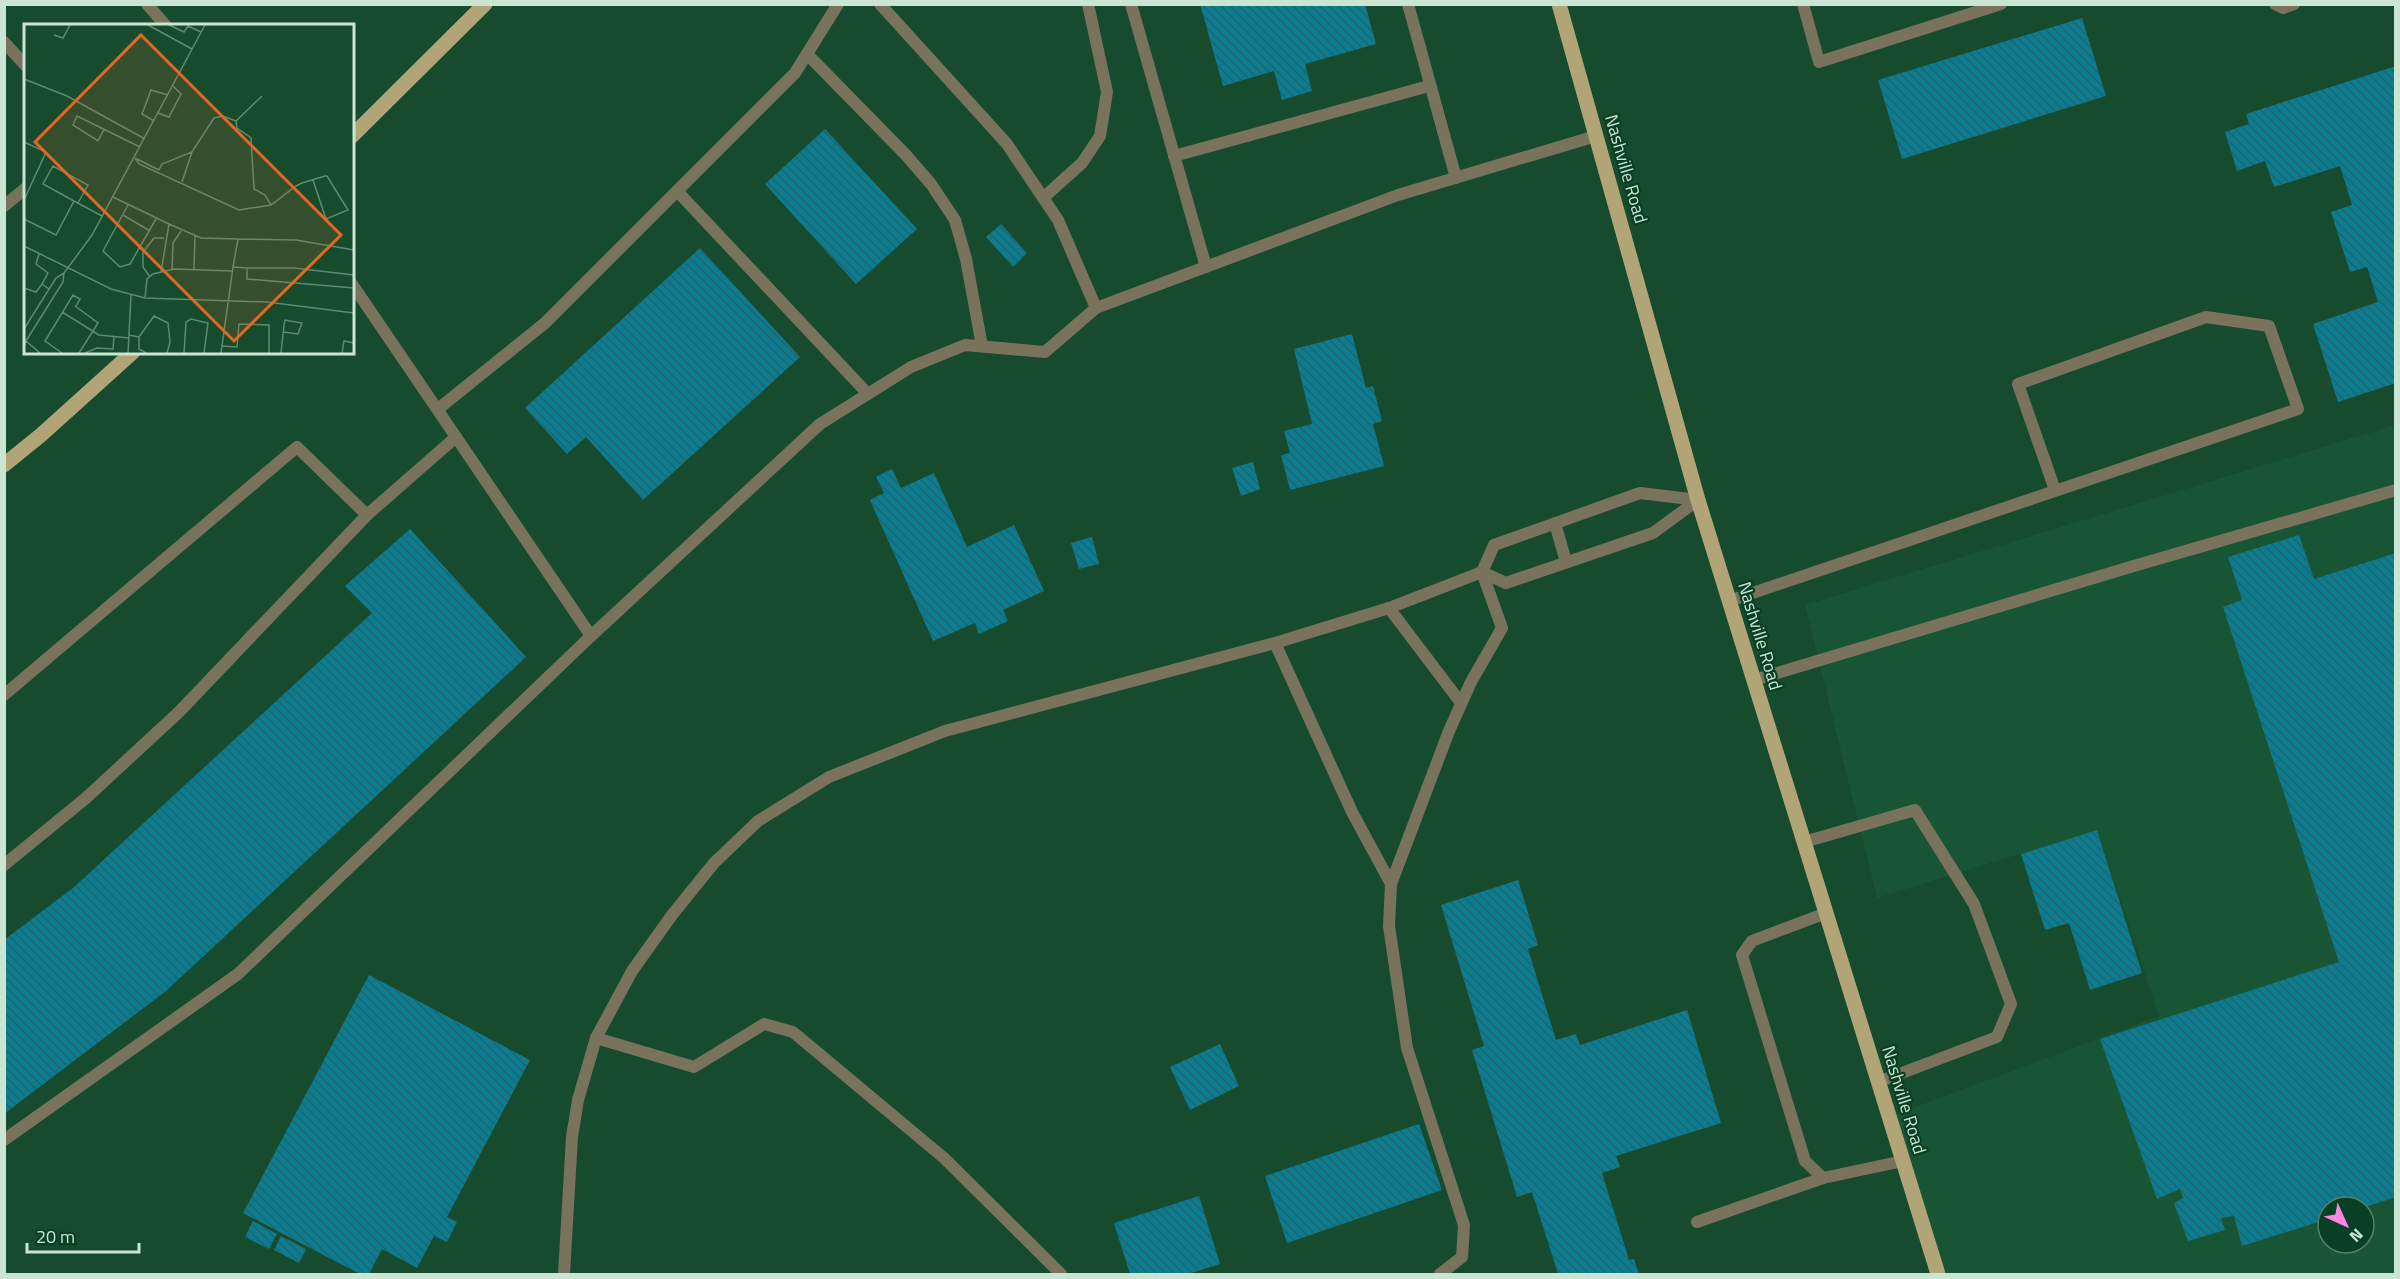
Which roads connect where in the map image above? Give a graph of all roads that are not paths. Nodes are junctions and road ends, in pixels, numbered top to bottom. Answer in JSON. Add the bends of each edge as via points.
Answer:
{"nodes":[{"id":1,"x":147,"y":4,"type":"edge"},
{"id":2,"x":485,"y":4,"type":"edge"},
{"id":3,"x":838,"y":4,"type":"edge"},
{"id":4,"x":880,"y":4,"type":"edge"},
{"id":5,"x":1088,"y":4,"type":"edge"},
{"id":6,"x":1131,"y":4,"type":"edge"},
{"id":7,"x":1408,"y":4,"type":"edge"},
{"id":8,"x":1559,"y":4,"type":"edge"},
{"id":9,"x":1803,"y":4,"type":"edge"},
{"id":10,"x":2001,"y":4,"type":"edge"},
{"id":11,"x":2275,"y":4,"type":"edge"},
{"id":12,"x":2294,"y":4,"type":"edge"},
{"id":13,"x":164,"y":24,"type":"edge"},
{"id":14,"x":4,"y":42,"type":"edge"},
{"id":15,"x":807,"y":54,"type":"junction"},
{"id":16,"x":24,"y":64,"type":"edge"},
{"id":17,"x":1430,"y":86,"type":"junction"},
{"id":18,"x":354,"y":134,"type":"edge"},
{"id":19,"x":1596,"y":136,"type":"junction"},
{"id":20,"x":1174,"y":156,"type":"junction"},
{"id":21,"x":1456,"y":178,"type":"junction"},
{"id":22,"x":24,"y":190,"type":"edge"},
{"id":23,"x":677,"y":190,"type":"junction"},
{"id":24,"x":1042,"y":198,"type":"junction"},
{"id":25,"x":4,"y":206,"type":"edge"},
{"id":26,"x":1206,"y":267,"type":"junction"},
{"id":27,"x":354,"y":287,"type":"edge"},
{"id":28,"x":1096,"y":308,"type":"junction"},
{"id":29,"x":982,"y":346,"type":"junction"},
{"id":30,"x":131,"y":354,"type":"edge"},
{"id":31,"x":868,"y":394,"type":"junction"},
{"id":32,"x":438,"y":409,"type":"junction"},
{"id":33,"x":456,"y":437,"type":"junction"},
{"id":34,"x":4,"y":465,"type":"edge"},
{"id":35,"x":2055,"y":490,"type":"junction"},
{"id":36,"x":2396,"y":490,"type":"edge"},
{"id":37,"x":1698,"y":500,"type":"junction"},
{"id":38,"x":367,"y":515,"type":"junction"},
{"id":39,"x":1555,"y":523,"type":"junction"},
{"id":40,"x":1566,"y":562,"type":"junction"},
{"id":41,"x":1482,"y":572,"type":"junction"},
{"id":42,"x":1729,"y":601,"type":"junction"},
{"id":43,"x":1389,"y":608,"type":"junction"},
{"id":44,"x":591,"y":636,"type":"junction"},
{"id":45,"x":1275,"y":643,"type":"junction"},
{"id":46,"x":1754,"y":680,"type":"junction"},
{"id":47,"x":4,"y":695,"type":"edge"},
{"id":48,"x":1461,"y":704,"type":"junction"},
{"id":49,"x":1804,"y":842,"type":"junction"},
{"id":50,"x":4,"y":866,"type":"edge"},
{"id":51,"x":1391,"y":884,"type":"junction"},
{"id":52,"x":1826,"y":913,"type":"junction"},
{"id":53,"x":596,"y":1038,"type":"junction"},
{"id":54,"x":1878,"y":1082,"type":"junction"},
{"id":55,"x":4,"y":1140,"type":"edge"},
{"id":56,"x":1902,"y":1161,"type":"junction"},
{"id":57,"x":1823,"y":1178,"type":"junction"},
{"id":58,"x":1697,"y":1222,"type":"dead end"},
{"id":59,"x":564,"y":1275,"type":"edge"},
{"id":60,"x":1061,"y":1275,"type":"edge"},
{"id":61,"x":1440,"y":1275,"type":"edge"},
{"id":62,"x":1938,"y":1275,"type":"edge"}],
"edges":[{"from":1,"to":13,"type":"street"},
{"from":2,"to":18,"type":"main road"},
{"from":3,"to":15,"type":"street"},
{"from":4,"to":24,"type":"street","via":[[1007,144]]},
{"from":5,"to":24,"type":"street","via":[[1107,92],[1100,136],[1082,163]]},
{"from":6,"to":20,"type":"street"},
{"from":7,"to":17,"type":"street"},
{"from":8,"to":19,"type":"main road","name":"Nashville Road"},
{"from":9,"to":10,"type":"street","via":[[1819,62]]},
{"from":11,"to":12,"type":"street","via":[[2283,9]]},
{"from":14,"to":16,"type":"street"},
{"from":15,"to":23,"type":"street","via":[[795,72]]},
{"from":15,"to":29,"type":"street","via":[[905,154],[955,220]]},
{"from":17,"to":20,"type":"street"},
{"from":17,"to":21,"type":"street"},
{"from":19,"to":21,"type":"street"},
{"from":19,"to":37,"type":"main road","name":"Nashville Road"},
{"from":20,"to":26,"type":"street"},
{"from":21,"to":26,"type":"street","via":[[1398,195]]},
{"from":22,"to":25,"type":"street"},
{"from":23,"to":31,"type":"street"},
{"from":23,"to":32,"type":"street","via":[[544,323]]},
{"from":24,"to":28,"type":"street","via":[[1058,220]]},
{"from":26,"to":28,"type":"street"},
{"from":27,"to":32,"type":"street"},
{"from":28,"to":29,"type":"street","via":[[1045,352]]},
{"from":29,"to":31,"type":"street","via":[[965,345],[911,367]]},
{"from":30,"to":34,"type":"main road"},
{"from":31,"to":44,"type":"street","via":[[820,424]]},
{"from":32,"to":33,"type":"street"},
{"from":33,"to":38,"type":"street"},
{"from":33,"to":44,"type":"street"},
{"from":35,"to":35,"type":"street","via":[[2298,409],[2269,326],[2206,317],[2018,384]]},
{"from":35,"to":42,"type":"street"},
{"from":36,"to":46,"type":"street"},
{"from":37,"to":39,"type":"street","via":[[1640,493]]},
{"from":37,"to":40,"type":"street","via":[[1653,533]]},
{"from":37,"to":42,"type":"main road","name":"Nashville Road"},
{"from":38,"to":47,"type":"street","via":[[297,447]]},
{"from":38,"to":50,"type":"street","via":[[179,712],[86,798]]},
{"from":39,"to":40,"type":"street"},
{"from":39,"to":41,"type":"street","via":[[1494,545]]},
{"from":40,"to":41,"type":"street","via":[[1506,582]]},
{"from":41,"to":43,"type":"street"},
{"from":41,"to":48,"type":"street","via":[[1502,627]]},
{"from":42,"to":46,"type":"main road","name":"Nashville Road"},
{"from":43,"to":45,"type":"street"},
{"from":43,"to":48,"type":"street"},
{"from":44,"to":55,"type":"street","via":[[238,974]]},
{"from":45,"to":51,"type":"street","via":[[1352,812]]},
{"from":45,"to":53,"type":"street","via":[[945,731],[829,777],[758,820],[714,863],[632,971]]},
{"from":46,"to":49,"type":"main road","name":"Nashville Road"},
{"from":48,"to":51,"type":"street"},
{"from":49,"to":52,"type":"main road","name":"Nashville Road"},
{"from":49,"to":54,"type":"street","via":[[1915,810],[1974,904],[2011,1004],[1997,1037]]},
{"from":51,"to":61,"type":"street","via":[[1389,926],[1407,1048],[1464,1225],[1462,1257]]},
{"from":52,"to":54,"type":"main road","name":"Nashville Road"},
{"from":52,"to":57,"type":"street","via":[[1752,941],[1742,955],[1805,1161]]},
{"from":53,"to":59,"type":"street","via":[[572,1137]]},
{"from":53,"to":60,"type":"street","via":[[694,1067],[765,1024],[793,1032],[944,1158]]},
{"from":54,"to":56,"type":"main road","name":"Nashville Road"},
{"from":56,"to":57,"type":"street"},
{"from":56,"to":62,"type":"main road","name":"Nashville Road"},
{"from":57,"to":58,"type":"street"}]}
